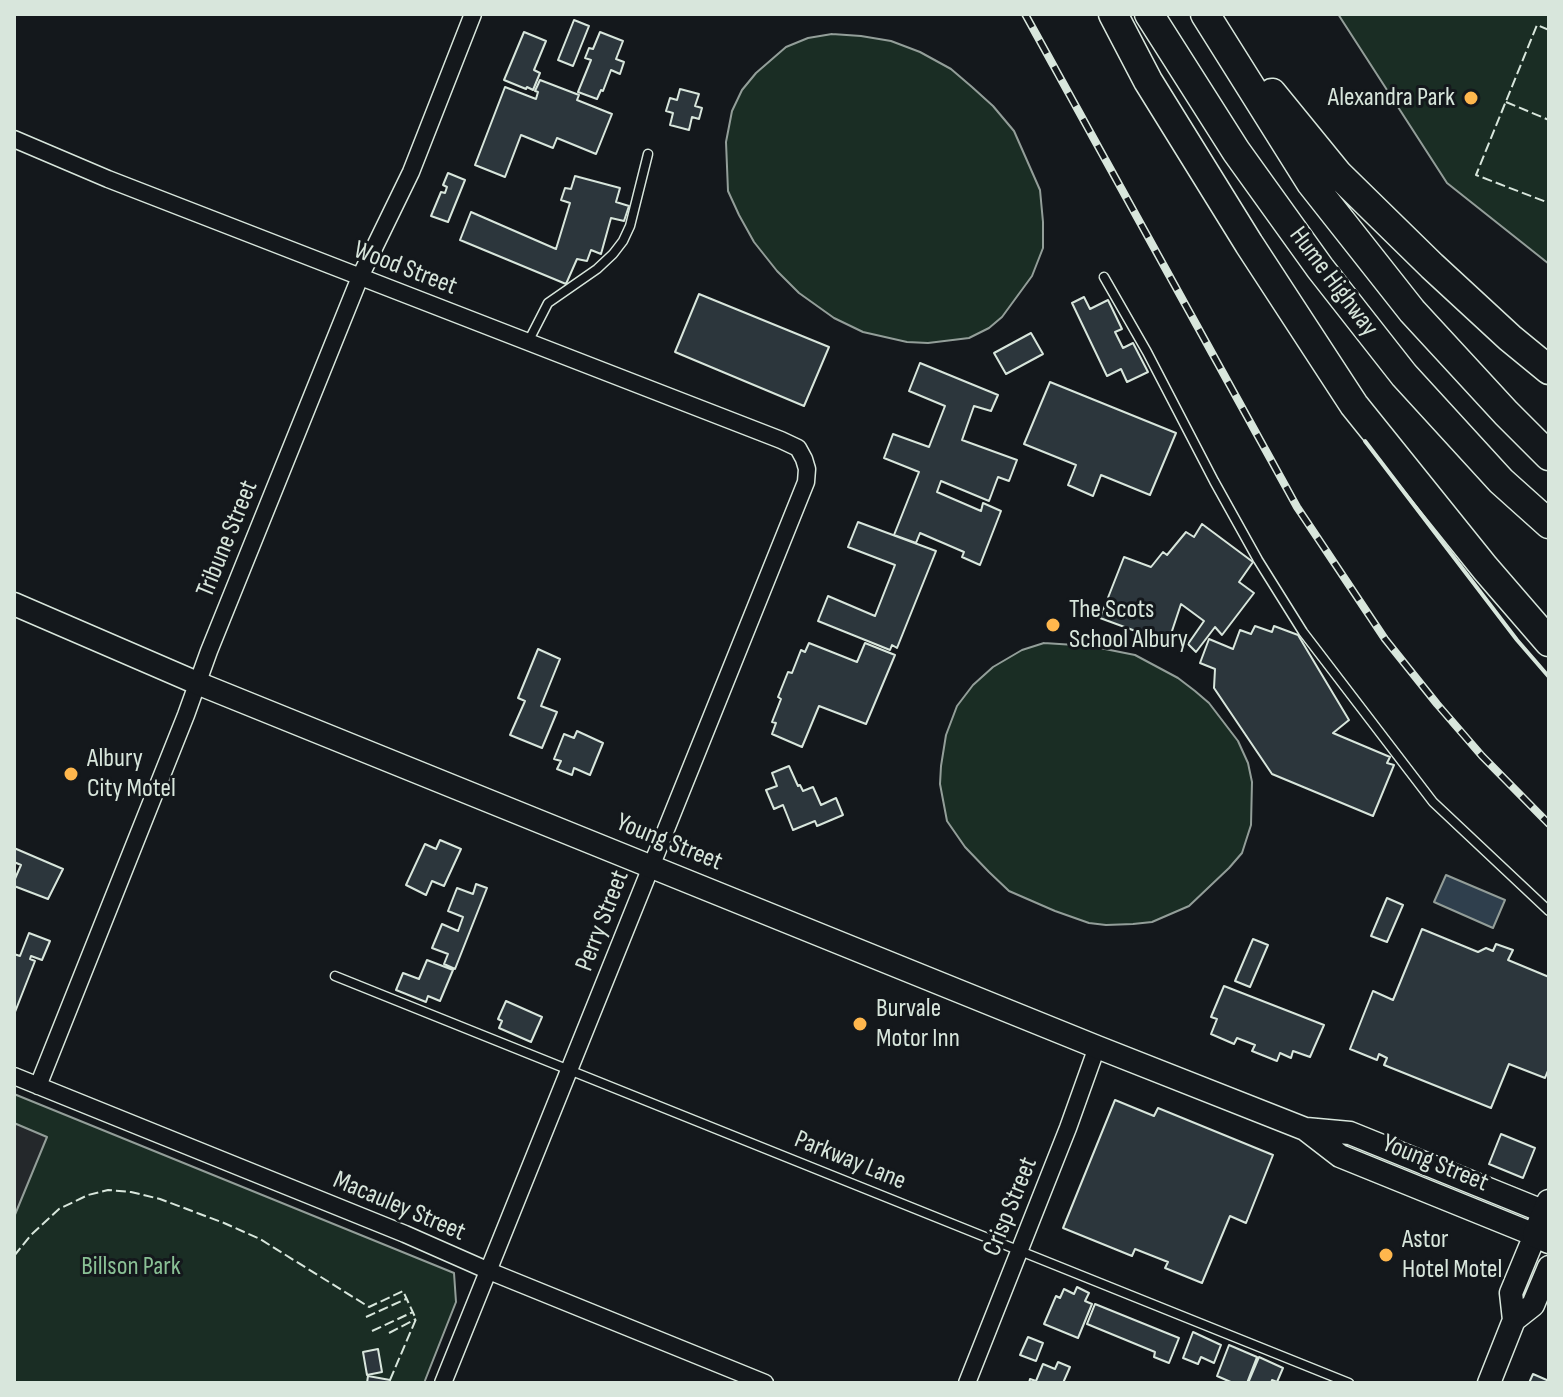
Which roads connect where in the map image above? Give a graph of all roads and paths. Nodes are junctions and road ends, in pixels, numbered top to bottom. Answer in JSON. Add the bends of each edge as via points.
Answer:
{"nodes":[{"id":1,"x":473,"y":14,"type":"edge"},
{"id":2,"x":1113,"y":14,"type":"edge"},
{"id":3,"x":1149,"y":14,"type":"edge"},
{"id":4,"x":1207,"y":14,"type":"edge"},
{"id":5,"x":14,"y":139,"type":"edge"},
{"id":6,"x":648,"y":154,"type":"dead end"},
{"id":7,"x":360,"y":277,"type":"junction"},
{"id":8,"x":1104,"y":277,"type":"dead end"},
{"id":9,"x":528,"y":342,"type":"junction"},
{"id":10,"x":1549,"y":370,"type":"edge"},
{"id":11,"x":781,"y":440,"type":"joint"},
{"id":12,"x":1549,"y":456,"type":"edge"},
{"id":13,"x":1549,"y":524,"type":"edge"},
{"id":14,"x":14,"y":604,"type":"edge"},
{"id":15,"x":1549,"y":642,"type":"edge"},
{"id":16,"x":197,"y":683,"type":"junction"},
{"id":17,"x":651,"y":865,"type":"junction"},
{"id":18,"x":1549,"y":911,"type":"edge"},
{"id":19,"x":335,"y":976,"type":"dead end"},
{"id":20,"x":1097,"y":1047,"type":"junction"},
{"id":21,"x":570,"y":1070,"type":"junction"},
{"id":22,"x":14,"y":1076,"type":"edge"},
{"id":23,"x":38,"y":1086,"type":"junction"},
{"id":24,"x":1305,"y":1129,"type":"junction"},
{"id":25,"x":1548,"y":1209,"type":"edge"},
{"id":26,"x":1542,"y":1238,"type":"edge"},
{"id":27,"x":1019,"y":1251,"type":"junction"},
{"id":28,"x":1549,"y":1267,"type":"edge"},
{"id":29,"x":489,"y":1271,"type":"junction"},
{"id":30,"x":1514,"y":1320,"type":"junction"},
{"id":31,"x":443,"y":1383,"type":"edge"},
{"id":32,"x":765,"y":1383,"type":"edge"},
{"id":33,"x":967,"y":1383,"type":"edge"},
{"id":34,"x":1349,"y":1383,"type":"edge"},
{"id":35,"x":1489,"y":1383,"type":"edge"}],
"edges":[{"from":1,"to":7,"type":"street","name":"Tribune Street","via":[[411,172]]},
{"from":2,"to":15,"type":"highway","via":[[1148,81],[1354,405]]},
{"from":3,"to":13,"type":"highway","name":"Hume Highway","via":[[1236,151],[1320,268],[1404,375],[1501,481]]},
{"from":4,"to":10,"type":"highway","via":[[1338,174]]},
{"from":4,"to":12,"type":"highway","name":"Hume Highway","via":[[1311,183],[1412,311]]},
{"from":5,"to":7,"type":"street","name":"Wood Street"},
{"from":6,"to":9,"type":"lane","via":[[623,241],[597,269],[548,303]]},
{"from":7,"to":9,"type":"street","name":"Wood Street"},
{"from":7,"to":16,"type":"street","name":"Tribune Street"},
{"from":8,"to":18,"type":"lane","via":[[1258,560],[1303,632],[1433,802]]},
{"from":9,"to":11,"type":"street","name":"Wood Street"},
{"from":11,"to":17,"type":"street","name":"Perry Street","via":[[798,448],[806,482]]},
{"from":14,"to":16,"type":"main road","name":"Young Street"},
{"from":16,"to":17,"type":"main road","name":"Young Street"},
{"from":16,"to":23,"type":"street","name":"Tribune Street"},
{"from":17,"to":20,"type":"main road","name":"Young Street"},
{"from":17,"to":21,"type":"street","name":"Perry Street"},
{"from":19,"to":21,"type":"lane","name":"Parkway Lane"},
{"from":20,"to":24,"type":"main road","name":"Young Street"},
{"from":20,"to":27,"type":"street","name":"Crisp Street"},
{"from":21,"to":27,"type":"lane","name":"Parkway Lane"},
{"from":21,"to":29,"type":"street","name":"Perry Street"},
{"from":22,"to":23,"type":"street","name":"Macauley Street"},
{"from":23,"to":29,"type":"street","name":"Macauley Street"},
{"from":24,"to":25,"type":"main road","name":"Young Street","via":[[1350,1133]]},
{"from":24,"to":26,"type":"main road","name":"Young Street","via":[[1340,1156]]},
{"from":25,"to":26,"type":"main road"},
{"from":26,"to":30,"type":"main road","via":[[1511,1293]]},
{"from":27,"to":33,"type":"street","name":"Crisp Street"},
{"from":27,"to":34,"type":"lane","name":"Parkway Lane"},
{"from":28,"to":30,"type":"main road","via":[[1533,1305]]},
{"from":29,"to":31,"type":"street","name":"Perry Street"},
{"from":29,"to":32,"type":"street","name":"Macauley Street"},
{"from":30,"to":35,"type":"main road"}]}
